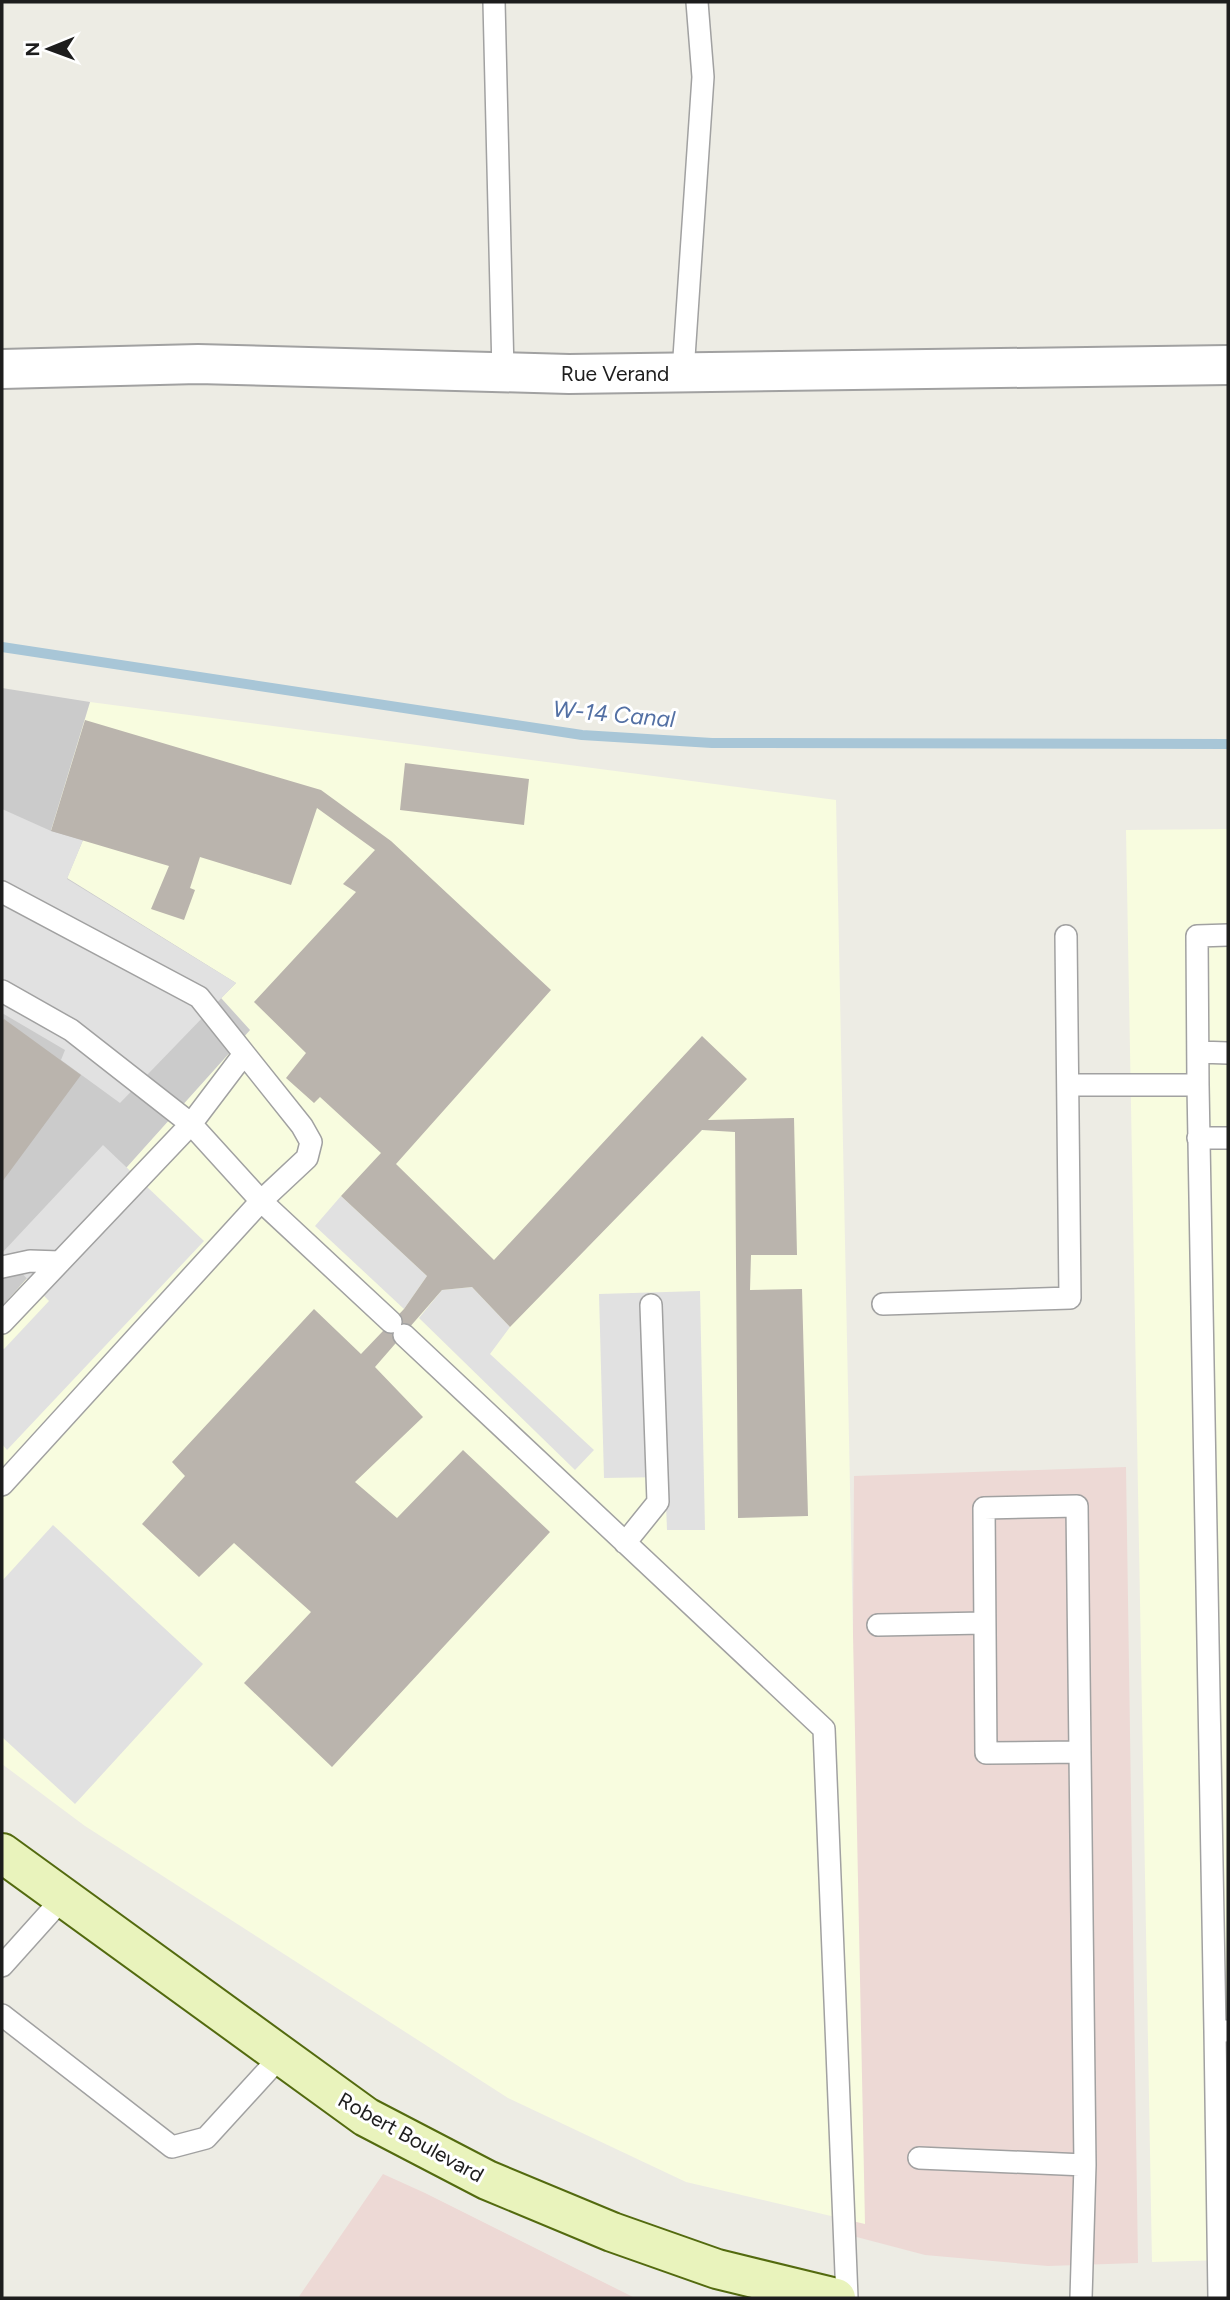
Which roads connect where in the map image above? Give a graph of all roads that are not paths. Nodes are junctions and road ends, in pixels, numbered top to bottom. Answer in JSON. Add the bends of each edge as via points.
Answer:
{"nodes":[{"id":1,"x":494,"y":2,"type":"edge"},
{"id":2,"x":697,"y":2,"type":"edge"},
{"id":3,"x":1228,"y":365,"type":"edge"},
{"id":4,"x":2,"y":369,"type":"edge"},
{"id":5,"x":503,"y":372,"type":"junction"},
{"id":6,"x":684,"y":372,"type":"junction"},
{"id":7,"x":2,"y":892,"type":"edge"},
{"id":8,"x":1228,"y":935,"type":"edge"},
{"id":9,"x":1066,"y":936,"type":"dead end"},
{"id":10,"x":2,"y":991,"type":"edge"},
{"id":11,"x":1198,"y":1052,"type":"junction"},
{"id":12,"x":1228,"y":1053,"type":"edge"},
{"id":13,"x":244,"y":1054,"type":"junction"},
{"id":14,"x":1068,"y":1085,"type":"junction"},
{"id":15,"x":1198,"y":1085,"type":"junction"},
{"id":16,"x":191,"y":1124,"type":"junction"},
{"id":17,"x":1199,"y":1138,"type":"junction"},
{"id":18,"x":1228,"y":1138,"type":"edge"},
{"id":19,"x":261,"y":1201,"type":"junction"},
{"id":20,"x":60,"y":1262,"type":"junction"},
{"id":21,"x":2,"y":1267,"type":"edge"},
{"id":22,"x":883,"y":1304,"type":"dead end"},
{"id":23,"x":651,"y":1305,"type":"dead end"},
{"id":24,"x":2,"y":1323,"type":"edge"},
{"id":25,"x":2,"y":1485,"type":"edge"},
{"id":26,"x":625,"y":1543,"type":"junction"},
{"id":27,"x":1218,"y":1622,"type":"edge"},
{"id":28,"x":985,"y":1623,"type":"junction"},
{"id":29,"x":878,"y":1625,"type":"dead end"},
{"id":30,"x":1080,"y":1752,"type":"junction"},
{"id":31,"x":2,"y":1853,"type":"edge"},
{"id":32,"x":63,"y":1898,"type":"junction"},
{"id":33,"x":2,"y":1966,"type":"edge"},
{"id":34,"x":2,"y":2015,"type":"edge"},
{"id":35,"x":1222,"y":2031,"type":"edge"},
{"id":36,"x":280,"y":2057,"type":"junction"},
{"id":37,"x":1223,"y":2157,"type":"edge"},
{"id":38,"x":919,"y":2158,"type":"dead end"},
{"id":39,"x":1085,"y":2165,"type":"junction"},
{"id":40,"x":836,"y":2298,"type":"edge"},
{"id":41,"x":847,"y":2298,"type":"edge"},
{"id":42,"x":1081,"y":2298,"type":"edge"},
{"id":43,"x":1219,"y":2298,"type":"edge"}],
"edges":[{"from":1,"to":5,"type":"lane"},
{"from":2,"to":6,"type":"lane","via":[[702,77]]},
{"from":3,"to":6,"type":"street","name":"Rue Verand"},
{"from":4,"to":5,"type":"street","name":"Rue Verand","via":[[198,365]]},
{"from":5,"to":6,"type":"street","name":"Rue Verand"},
{"from":7,"to":13,"type":"lane","via":[[199,998]]},
{"from":8,"to":11,"type":"lane","via":[[1197,936]]},
{"from":9,"to":14,"type":"lane"},
{"from":10,"to":16,"type":"lane","via":[[71,1030]]},
{"from":11,"to":12,"type":"lane"},
{"from":11,"to":15,"type":"lane"},
{"from":13,"to":16,"type":"lane"},
{"from":13,"to":19,"type":"lane","via":[[311,1142],[306,1158]]},
{"from":14,"to":15,"type":"lane"},
{"from":14,"to":22,"type":"lane","via":[[1070,1298]]},
{"from":15,"to":17,"type":"lane"},
{"from":16,"to":19,"type":"lane"},
{"from":16,"to":20,"type":"lane"},
{"from":17,"to":18,"type":"lane"},
{"from":17,"to":27,"type":"lane"},
{"from":19,"to":25,"type":"lane"},
{"from":19,"to":26,"type":"lane"},
{"from":20,"to":21,"type":"lane","via":[[30,1261]]},
{"from":20,"to":24,"type":"lane"},
{"from":23,"to":26,"type":"lane","via":[[658,1502]]},
{"from":26,"to":41,"type":"lane","via":[[824,1729]]},
{"from":27,"to":35,"type":"lane"},
{"from":28,"to":29,"type":"lane"},
{"from":28,"to":30,"type":"lane","via":[[986,1753]]},
{"from":28,"to":30,"type":"lane","via":[[984,1508],[1077,1506]]},
{"from":30,"to":39,"type":"lane"},
{"from":31,"to":32,"type":"main road","name":"Robert Boulevard"},
{"from":32,"to":33,"type":"lane"},
{"from":32,"to":36,"type":"main road","name":"Robert Boulevard"},
{"from":34,"to":36,"type":"lane","via":[[172,2147],[206,2138]]},
{"from":35,"to":37,"type":"lane"},
{"from":36,"to":40,"type":"main road","name":"Robert Boulevard","via":[[366,2117],[487,2180],[717,2269]]},
{"from":37,"to":43,"type":"lane"},
{"from":38,"to":39,"type":"lane"},
{"from":39,"to":42,"type":"lane"}]}
